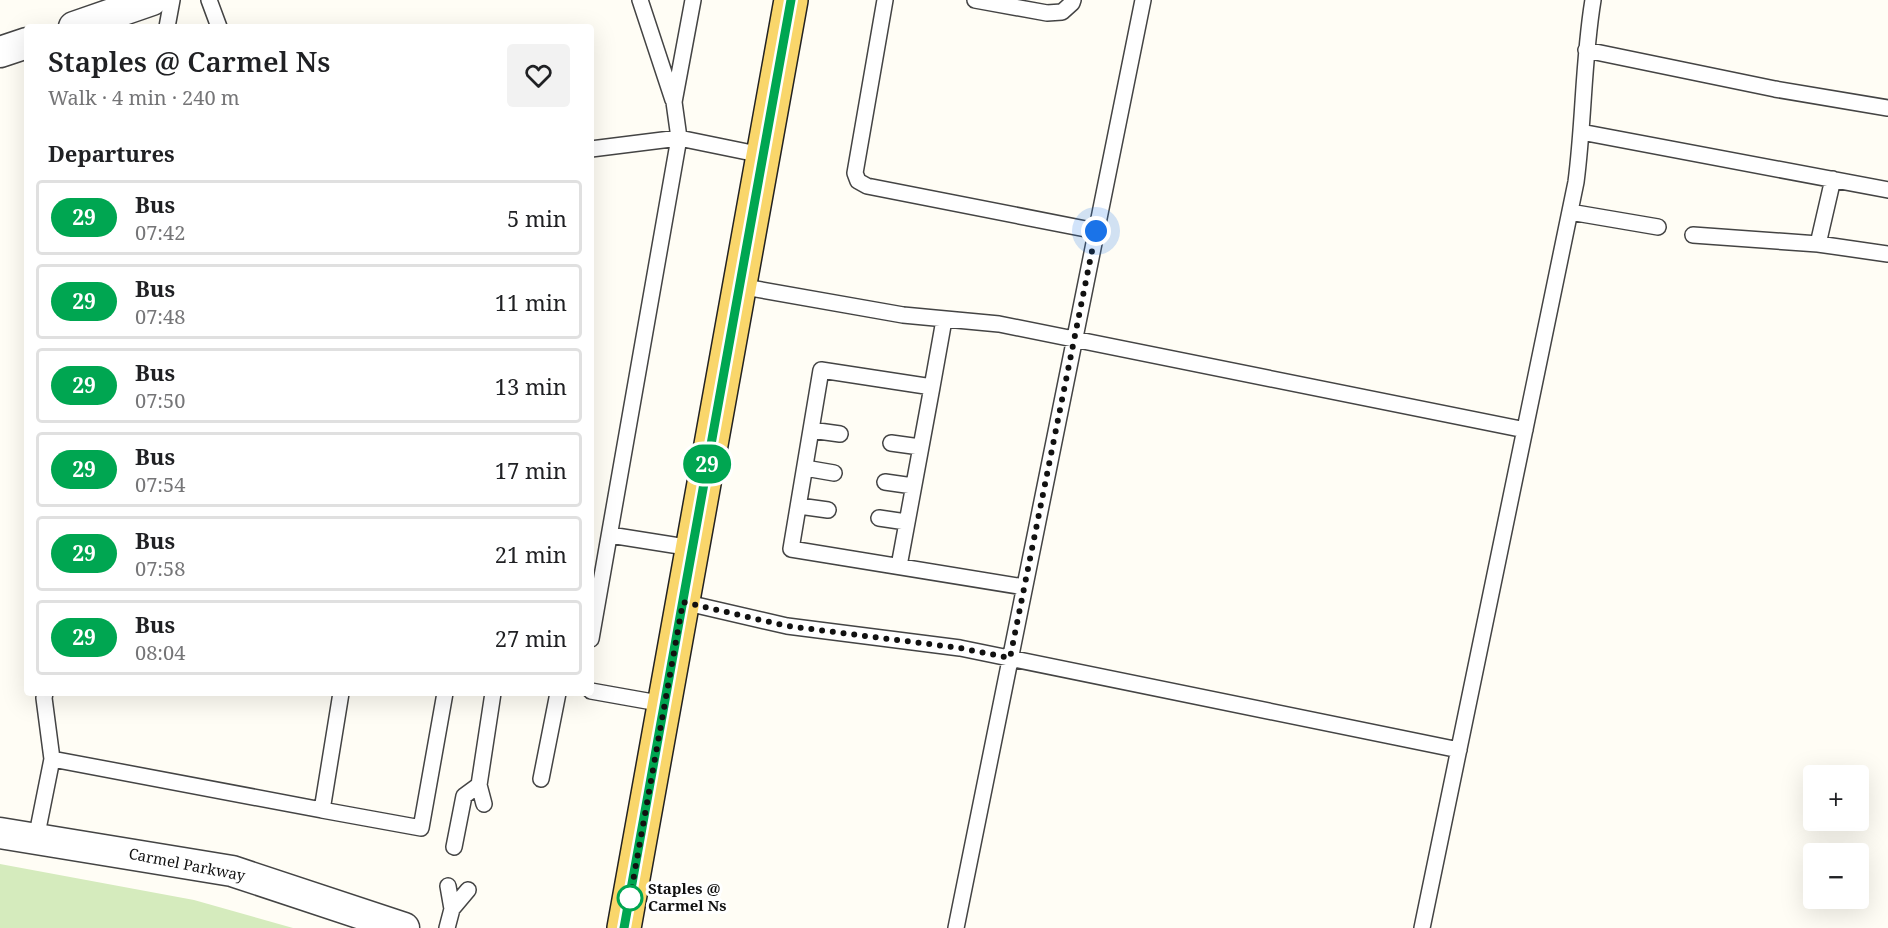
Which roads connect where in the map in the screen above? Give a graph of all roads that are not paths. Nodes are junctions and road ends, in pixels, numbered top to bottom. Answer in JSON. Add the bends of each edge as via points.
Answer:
{"nodes":[{"id":1,"x":172,"y":0,"type":"edge"},
{"id":2,"x":209,"y":0,"type":"edge"},
{"id":3,"x":640,"y":0,"type":"edge"},
{"id":4,"x":693,"y":0,"type":"edge"},
{"id":5,"x":791,"y":0,"type":"edge"},
{"id":6,"x":885,"y":0,"type":"edge"},
{"id":7,"x":975,"y":0,"type":"edge"},
{"id":8,"x":1073,"y":0,"type":"edge"},
{"id":9,"x":1143,"y":0,"type":"edge"},
{"id":10,"x":1593,"y":0,"type":"edge"},
{"id":11,"x":143,"y":1,"type":"edge"},
{"id":12,"x":1048,"y":7,"type":"edge"},
{"id":13,"x":82,"y":24,"type":"edge"},
{"id":14,"x":168,"y":24,"type":"edge"},
{"id":15,"x":218,"y":24,"type":"edge"},
{"id":16,"x":24,"y":44,"type":"edge"},
{"id":17,"x":1586,"y":50,"type":"junction"},
{"id":18,"x":0,"y":52,"type":"edge"},
{"id":19,"x":674,"y":102,"type":"junction"},
{"id":20,"x":1888,"y":108,"type":"edge"},
{"id":21,"x":1581,"y":132,"type":"junction"},
{"id":22,"x":679,"y":138,"type":"junction"},
{"id":23,"x":594,"y":149,"type":"edge"},
{"id":24,"x":762,"y":155,"type":"junction"},
{"id":25,"x":1833,"y":180,"type":"junction"},
{"id":26,"x":1888,"y":190,"type":"edge"},
{"id":27,"x":1570,"y":212,"type":"junction"},
{"id":28,"x":1658,"y":227,"type":"dead end"},
{"id":29,"x":1096,"y":231,"type":"junction"},
{"id":30,"x":1693,"y":235,"type":"dead end"},
{"id":31,"x":1818,"y":244,"type":"junction"},
{"id":32,"x":1888,"y":254,"type":"edge"},
{"id":33,"x":739,"y":286,"type":"junction"},
{"id":34,"x":944,"y":320,"type":"junction"},
{"id":35,"x":1074,"y":339,"type":"junction"},
{"id":36,"x":932,"y":387,"type":"junction"},
{"id":37,"x":811,"y":430,"type":"junction"},
{"id":38,"x":1525,"y":430,"type":"junction"},
{"id":39,"x":840,"y":434,"type":"dead end"},
{"id":40,"x":891,"y":443,"type":"dead end"},
{"id":41,"x":920,"y":447,"type":"junction"},
{"id":42,"x":805,"y":468,"type":"junction"},
{"id":43,"x":834,"y":473,"type":"dead end"},
{"id":44,"x":885,"y":482,"type":"dead end"},
{"id":45,"x":913,"y":486,"type":"junction"},
{"id":46,"x":799,"y":506,"type":"junction"},
{"id":47,"x":828,"y":510,"type":"dead end"},
{"id":48,"x":879,"y":518,"type":"dead end"},
{"id":49,"x":906,"y":522,"type":"junction"},
{"id":50,"x":610,"y":535,"type":"junction"},
{"id":51,"x":692,"y":548,"type":"junction"},
{"id":52,"x":899,"y":566,"type":"junction"},
{"id":53,"x":1024,"y":587,"type":"junction"},
{"id":54,"x":683,"y":602,"type":"junction"},
{"id":55,"x":594,"y":623,"type":"edge"},
{"id":56,"x":1010,"y":658,"type":"junction"},
{"id":57,"x":594,"y":692,"type":"edge"},
{"id":58,"x":45,"y":696,"type":"edge"},
{"id":59,"x":341,"y":696,"type":"edge"},
{"id":60,"x":444,"y":696,"type":"edge"},
{"id":61,"x":493,"y":696,"type":"edge"},
{"id":62,"x":557,"y":696,"type":"edge"},
{"id":63,"x":664,"y":704,"type":"junction"},
{"id":64,"x":1459,"y":750,"type":"junction"},
{"id":65,"x":52,"y":759,"type":"junction"},
{"id":66,"x":541,"y":779,"type":"dead end"},
{"id":67,"x":479,"y":785,"type":"junction"},
{"id":68,"x":484,"y":804,"type":"dead end"},
{"id":69,"x":322,"y":810,"type":"junction"},
{"id":70,"x":0,"y":833,"type":"edge"},
{"id":71,"x":36,"y":839,"type":"junction"},
{"id":72,"x":454,"y":847,"type":"dead end"},
{"id":73,"x":448,"y":886,"type":"dead end"},
{"id":74,"x":468,"y":890,"type":"dead end"},
{"id":75,"x":452,"y":909,"type":"junction"},
{"id":76,"x":404,"y":928,"type":"edge"},
{"id":77,"x":447,"y":928,"type":"edge"},
{"id":78,"x":624,"y":928,"type":"edge"},
{"id":79,"x":956,"y":928,"type":"edge"},
{"id":80,"x":1422,"y":928,"type":"edge"}],
"edges":[{"from":1,"to":14,"type":"lane"},
{"from":2,"to":15,"type":"lane"},
{"from":3,"to":19,"type":"lane"},
{"from":4,"to":19,"type":"lane"},
{"from":5,"to":24,"type":"main road"},
{"from":6,"to":29,"type":"lane","via":[[855,173],[858,181],[867,186]]},
{"from":7,"to":12,"type":"lane"},
{"from":8,"to":12,"type":"lane","via":[[1062,12]]},
{"from":9,"to":29,"type":"lane"},
{"from":10,"to":17,"type":"lane"},
{"from":11,"to":13,"type":"street"},
{"from":16,"to":18,"type":"street"},
{"from":17,"to":20,"type":"lane"},
{"from":17,"to":21,"type":"lane"},
{"from":19,"to":22,"type":"lane"},
{"from":21,"to":25,"type":"lane"},
{"from":21,"to":27,"type":"lane"},
{"from":22,"to":23,"type":"lane"},
{"from":22,"to":24,"type":"lane"},
{"from":22,"to":50,"type":"lane"},
{"from":24,"to":33,"type":"main road"},
{"from":25,"to":26,"type":"lane"},
{"from":25,"to":31,"type":"lane"},
{"from":27,"to":28,"type":"lane"},
{"from":27,"to":38,"type":"lane"},
{"from":29,"to":35,"type":"lane"},
{"from":30,"to":31,"type":"lane"},
{"from":31,"to":32,"type":"lane"},
{"from":33,"to":34,"type":"lane"},
{"from":33,"to":51,"type":"main road"},
{"from":34,"to":35,"type":"lane","via":[[999,324]]},
{"from":34,"to":36,"type":"lane"},
{"from":35,"to":38,"type":"lane"},
{"from":35,"to":53,"type":"lane"},
{"from":36,"to":37,"type":"lane","via":[[821,370]]},
{"from":36,"to":41,"type":"lane"},
{"from":37,"to":39,"type":"lane"},
{"from":37,"to":42,"type":"lane"},
{"from":38,"to":64,"type":"lane"},
{"from":40,"to":41,"type":"lane"},
{"from":41,"to":45,"type":"lane"},
{"from":42,"to":43,"type":"lane"},
{"from":42,"to":46,"type":"lane"},
{"from":44,"to":45,"type":"lane"},
{"from":45,"to":49,"type":"lane"},
{"from":46,"to":47,"type":"lane"},
{"from":46,"to":52,"type":"lane","via":[[791,549]]},
{"from":48,"to":49,"type":"lane"},
{"from":49,"to":52,"type":"lane"},
{"from":50,"to":51,"type":"lane"},
{"from":50,"to":55,"type":"lane"},
{"from":51,"to":54,"type":"main road"},
{"from":52,"to":53,"type":"lane"},
{"from":53,"to":56,"type":"lane"},
{"from":54,"to":56,"type":"lane","via":[[787,626]]},
{"from":54,"to":63,"type":"main road"},
{"from":56,"to":64,"type":"lane"},
{"from":56,"to":79,"type":"lane"},
{"from":57,"to":63,"type":"lane"},
{"from":58,"to":65,"type":"lane"},
{"from":59,"to":69,"type":"lane"},
{"from":60,"to":69,"type":"lane","via":[[421,828]]},
{"from":61,"to":67,"type":"lane"},
{"from":62,"to":66,"type":"lane"},
{"from":63,"to":78,"type":"main road"},
{"from":64,"to":80,"type":"lane"},
{"from":65,"to":69,"type":"lane"},
{"from":65,"to":71,"type":"lane"},
{"from":67,"to":68,"type":"lane"},
{"from":67,"to":72,"type":"lane","via":[[464,796]]},
{"from":70,"to":71,"type":"street","name":"Carmel Parkway"},
{"from":71,"to":76,"type":"street","name":"Carmel Parkway","via":[[232,871]]},
{"from":73,"to":75,"type":"lane"},
{"from":74,"to":75,"type":"lane"},
{"from":75,"to":77,"type":"lane"}]}
